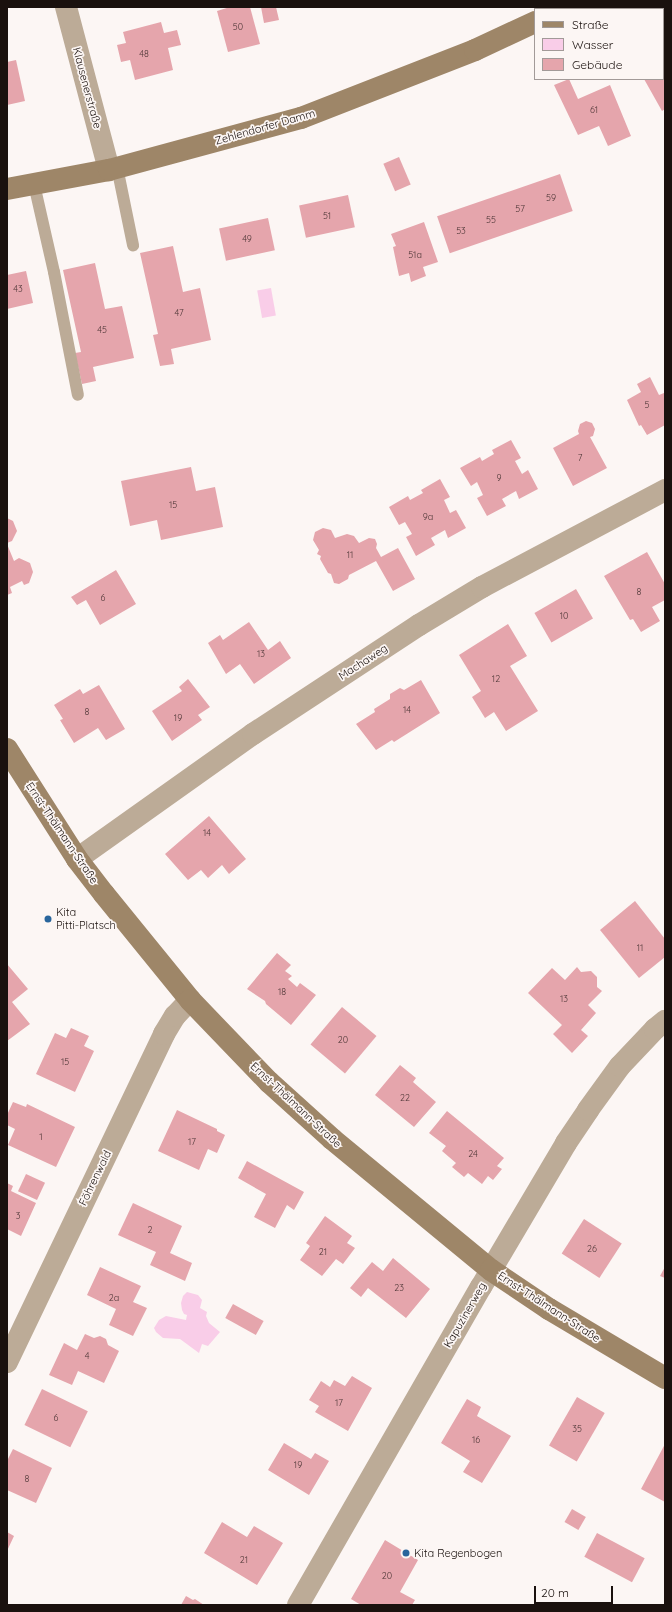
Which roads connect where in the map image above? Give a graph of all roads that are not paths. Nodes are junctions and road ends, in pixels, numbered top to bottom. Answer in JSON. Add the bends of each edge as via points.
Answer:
{"nodes":[{"id":1,"x":66,"y":7,"type":"edge"},
{"id":2,"x":534,"y":22,"type":"edge"},
{"id":3,"x":113,"y":168,"type":"junction"},
{"id":4,"x":34,"y":184,"type":"junction"},
{"id":5,"x":7,"y":189,"type":"edge"},
{"id":6,"x":133,"y":245,"type":"dead end"},
{"id":7,"x":78,"y":395,"type":"dead end"},
{"id":8,"x":665,"y":490,"type":"edge"},
{"id":9,"x":7,"y":749,"type":"edge"},
{"id":10,"x":77,"y":859,"type":"junction"},
{"id":11,"x":190,"y":1000,"type":"junction"},
{"id":12,"x":665,"y":1021,"type":"edge"},
{"id":13,"x":491,"y":1270,"type":"junction"},
{"id":14,"x":7,"y":1362,"type":"edge"},
{"id":15,"x":665,"y":1378,"type":"edge"},
{"id":16,"x":298,"y":1605,"type":"edge"}],
"edges":[{"from":1,"to":3,"type":"street","name":"Klausenerstraße"},
{"from":2,"to":3,"type":"street","name":"Zehlendorfer Damm","via":[[475,50],[300,118]]},
{"from":3,"to":4,"type":"street","name":"Zehlendorfer Damm"},
{"from":3,"to":6,"type":"lane"},
{"from":4,"to":5,"type":"street","name":"Zehlendorfer Damm"},
{"from":4,"to":7,"type":"lane"},
{"from":8,"to":10,"type":"street","name":"Machaweg","via":[[482,587],[419,625],[253,734]]},
{"from":9,"to":10,"type":"street","name":"Ernst-Thälmann-Straße"},
{"from":10,"to":11,"type":"street","name":"Ernst-Thälmann-Straße"},
{"from":11,"to":13,"type":"street","name":"Ernst-Thälmann-Straße","via":[[269,1082],[326,1134]]},
{"from":11,"to":14,"type":"street","name":"Föhrenwald","via":[[175,1016],[164,1034]]},
{"from":12,"to":13,"type":"street","name":"Kapuzinerweg","via":[[620,1066],[588,1110]]},
{"from":13,"to":15,"type":"street","name":"Ernst-Thälmann-Straße","via":[[549,1309]]},
{"from":13,"to":16,"type":"street","name":"Kapuzinerweg"}]}
